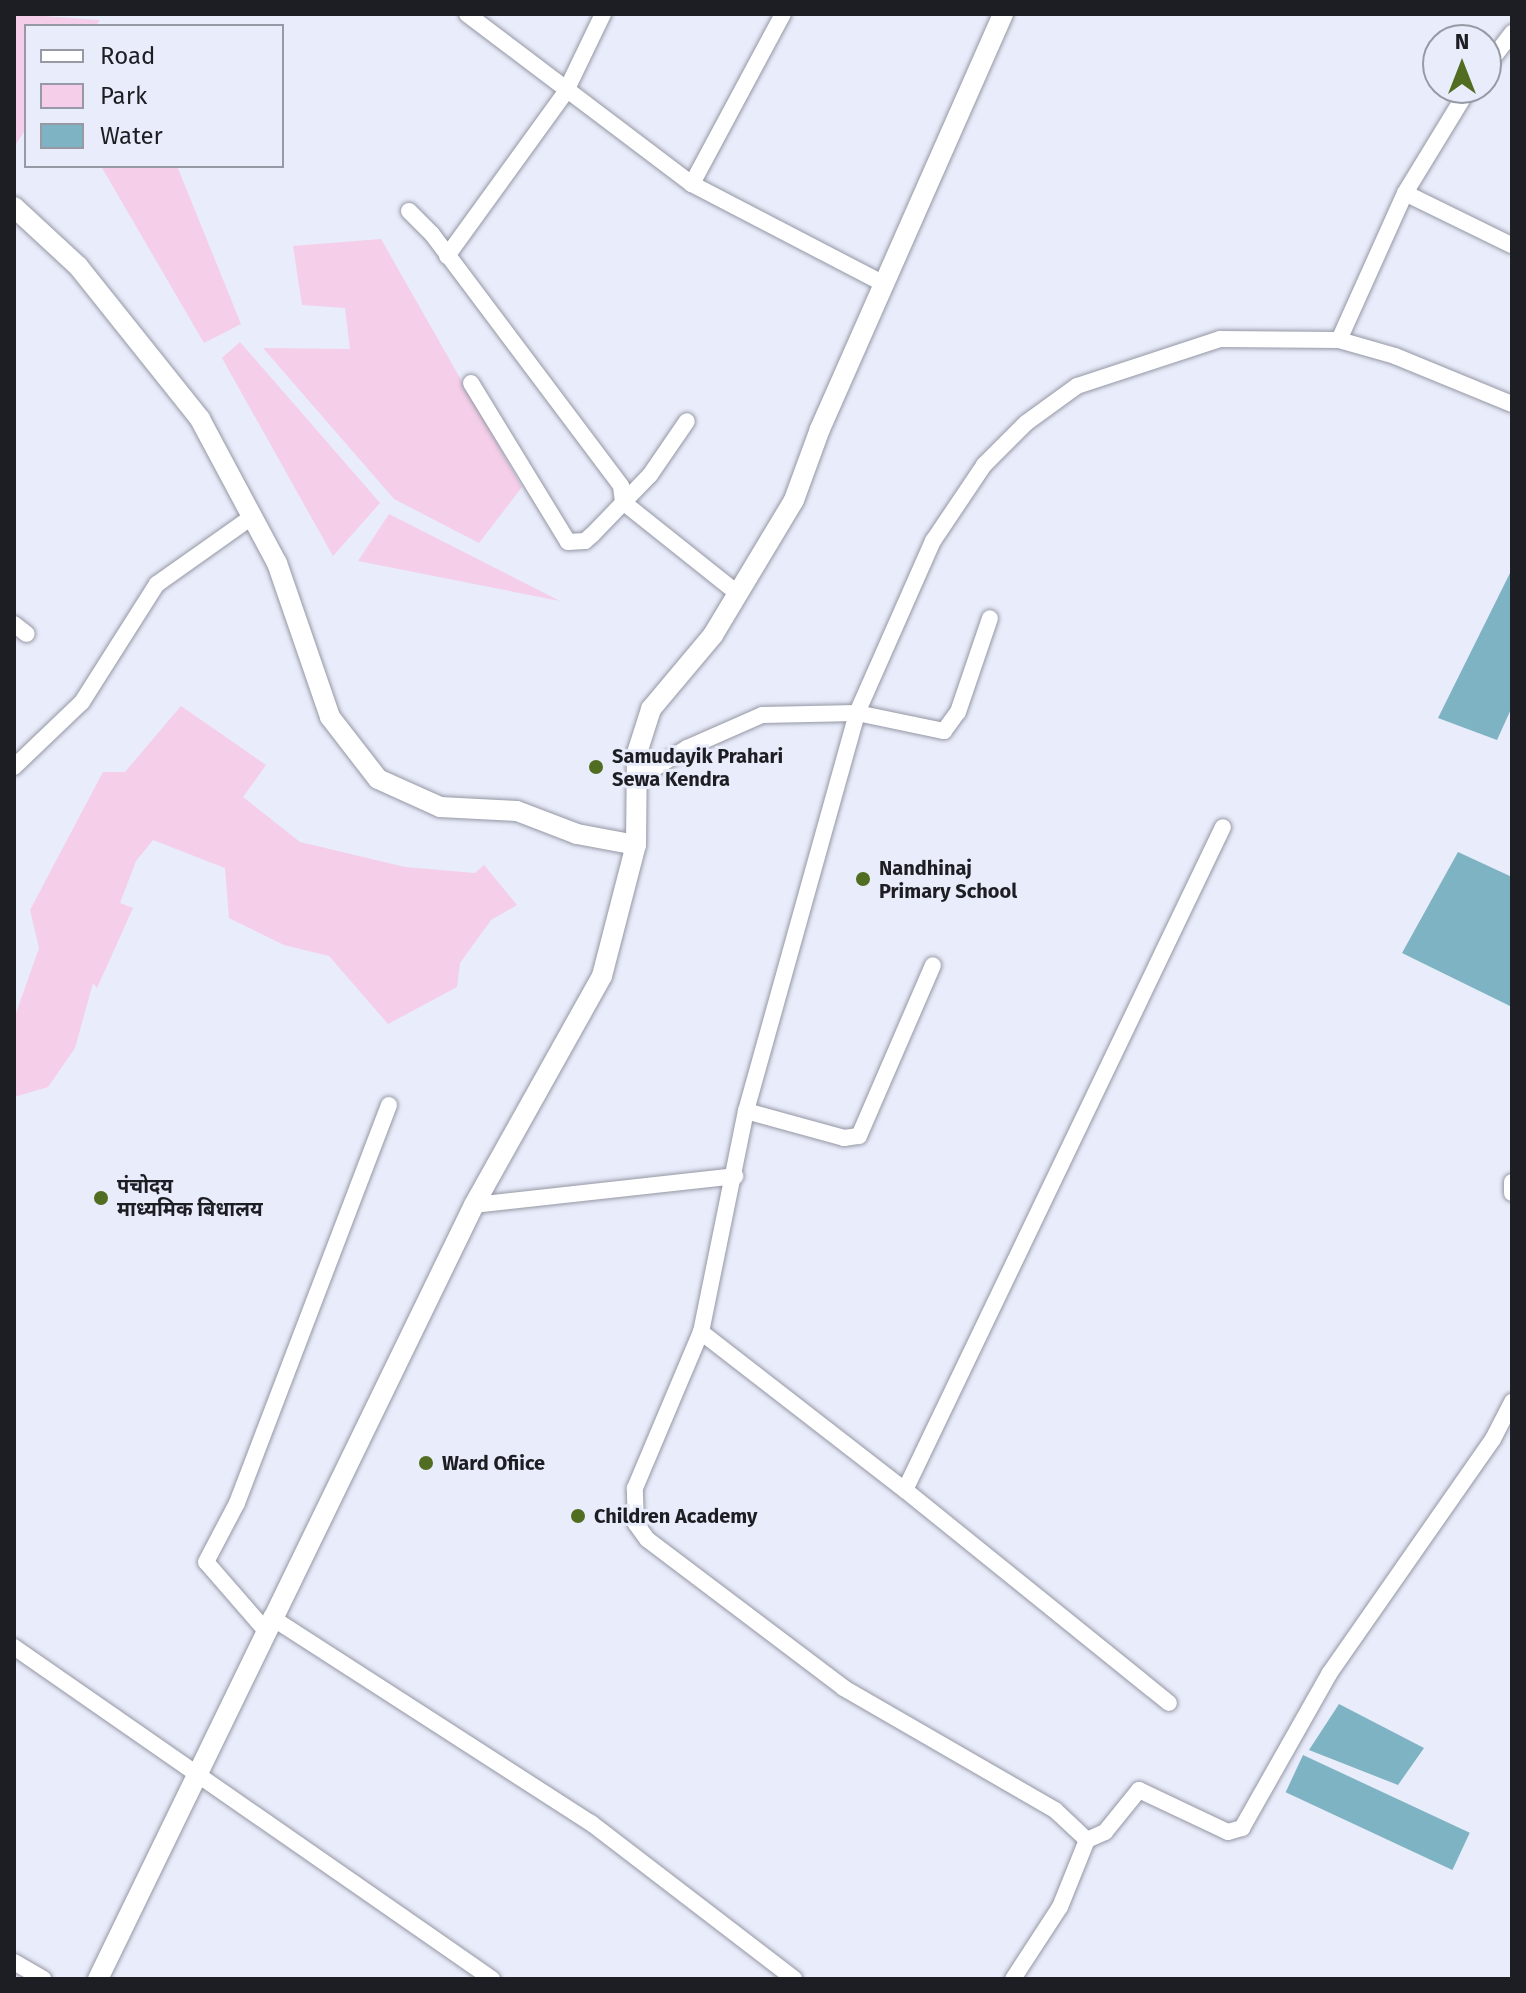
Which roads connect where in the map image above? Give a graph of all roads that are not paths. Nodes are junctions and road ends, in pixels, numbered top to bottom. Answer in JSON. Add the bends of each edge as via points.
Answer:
{"nodes":[{"id":1,"x":467,"y":14,"type":"edge"},
{"id":2,"x":603,"y":14,"type":"edge"},
{"id":3,"x":783,"y":14,"type":"edge"},
{"id":4,"x":1003,"y":14,"type":"edge"},
{"id":5,"x":565,"y":93,"type":"junction"},
{"id":6,"x":1459,"y":104,"type":"edge"},
{"id":7,"x":692,"y":184,"type":"junction"},
{"id":8,"x":1405,"y":193,"type":"junction"},
{"id":9,"x":14,"y":207,"type":"edge"},
{"id":10,"x":409,"y":211,"type":"dead end"},
{"id":11,"x":1511,"y":245,"type":"edge"},
{"id":12,"x":447,"y":256,"type":"junction"},
{"id":13,"x":884,"y":284,"type":"junction"},
{"id":14,"x":1339,"y":340,"type":"junction"},
{"id":15,"x":471,"y":383,"type":"dead end"},
{"id":16,"x":1512,"y":404,"type":"edge"},
{"id":17,"x":687,"y":421,"type":"dead end"},
{"id":18,"x":623,"y":502,"type":"junction"},
{"id":19,"x":253,"y":516,"type":"junction"},
{"id":20,"x":737,"y":593,"type":"junction"},
{"id":21,"x":990,"y":618,"type":"dead end"},
{"id":22,"x":857,"y":713,"type":"junction"},
{"id":23,"x":14,"y":767,"type":"edge"},
{"id":24,"x":639,"y":778,"type":"junction"},
{"id":25,"x":1223,"y":827,"type":"dead end"},
{"id":26,"x":636,"y":845,"type":"junction"},
{"id":27,"x":933,"y":965,"type":"dead end"},
{"id":28,"x":389,"y":1105,"type":"dead end"},
{"id":29,"x":746,"y":1111,"type":"junction"},
{"id":30,"x":735,"y":1176,"type":"junction"},
{"id":31,"x":1512,"y":1182,"type":"edge"},
{"id":32,"x":1512,"y":1193,"type":"edge"},
{"id":33,"x":474,"y":1205,"type":"junction"},
{"id":34,"x":701,"y":1332,"type":"junction"},
{"id":35,"x":1512,"y":1402,"type":"edge"},
{"id":36,"x":905,"y":1490,"type":"junction"},
{"id":37,"x":268,"y":1624,"type":"junction"},
{"id":38,"x":14,"y":1647,"type":"edge"},
{"id":39,"x":1169,"y":1703,"type":"dead end"},
{"id":40,"x":201,"y":1774,"type":"junction"},
{"id":41,"x":1087,"y":1840,"type":"junction"},
{"id":42,"x":14,"y":1962,"type":"edge"},
{"id":43,"x":43,"y":1979,"type":"edge"},
{"id":44,"x":98,"y":1979,"type":"edge"},
{"id":45,"x":492,"y":1979,"type":"edge"},
{"id":46,"x":794,"y":1979,"type":"edge"},
{"id":47,"x":1013,"y":1979,"type":"edge"}],
"edges":[{"from":1,"to":5,"type":"street"},
{"from":2,"to":5,"type":"street"},
{"from":3,"to":7,"type":"street"},
{"from":4,"to":13,"type":"street"},
{"from":5,"to":7,"type":"street"},
{"from":5,"to":12,"type":"street"},
{"from":6,"to":8,"type":"street"},
{"from":7,"to":13,"type":"street"},
{"from":8,"to":11,"type":"street"},
{"from":8,"to":14,"type":"street"},
{"from":9,"to":19,"type":"street","via":[[78,266],[200,419]]},
{"from":10,"to":12,"type":"street"},
{"from":12,"to":18,"type":"street","via":[[621,486]]},
{"from":13,"to":20,"type":"street","via":[[794,500]]},
{"from":14,"to":16,"type":"street","via":[[1395,356]]},
{"from":14,"to":22,"type":"street","via":[[1220,339],[1077,386],[1026,423],[984,465],[933,541]]},
{"from":15,"to":18,"type":"street","via":[[568,542],[585,541]]},
{"from":17,"to":18,"type":"street","via":[[650,475]]},
{"from":18,"to":20,"type":"street"},
{"from":19,"to":23,"type":"street","via":[[157,584],[82,702]]},
{"from":19,"to":26,"type":"street","via":[[277,563],[330,717],[378,779],[440,807],[517,811],[577,834]]},
{"from":20,"to":24,"type":"street","via":[[713,635],[651,709],[637,753]]},
{"from":21,"to":22,"type":"street","via":[[958,712],[944,731]]},
{"from":22,"to":24,"type":"street","via":[[762,715],[687,748]]},
{"from":22,"to":29,"type":"street"},
{"from":24,"to":26,"type":"street"},
{"from":25,"to":36,"type":"street"},
{"from":26,"to":33,"type":"street","via":[[602,976]]},
{"from":27,"to":29,"type":"street","via":[[859,1136],[844,1138]]},
{"from":28,"to":37,"type":"street","via":[[243,1489],[206,1562]]},
{"from":29,"to":30,"type":"street"},
{"from":30,"to":33,"type":"street"},
{"from":30,"to":34,"type":"street"},
{"from":31,"to":32,"type":"street"},
{"from":33,"to":37,"type":"street"},
{"from":34,"to":36,"type":"street"},
{"from":34,"to":41,"type":"street","via":[[635,1488],[636,1524],[647,1539],[844,1688],[1055,1810]]},
{"from":35,"to":41,"type":"street","via":[[1493,1439],[1329,1674],[1242,1828],[1228,1832],[1139,1790],[1105,1832]]},
{"from":36,"to":39,"type":"street"},
{"from":37,"to":40,"type":"street"},
{"from":37,"to":46,"type":"street","via":[[591,1823]]},
{"from":38,"to":40,"type":"street"},
{"from":40,"to":44,"type":"street"},
{"from":40,"to":45,"type":"street"},
{"from":41,"to":47,"type":"street","via":[[1060,1907]]},
{"from":42,"to":43,"type":"street"}]}
